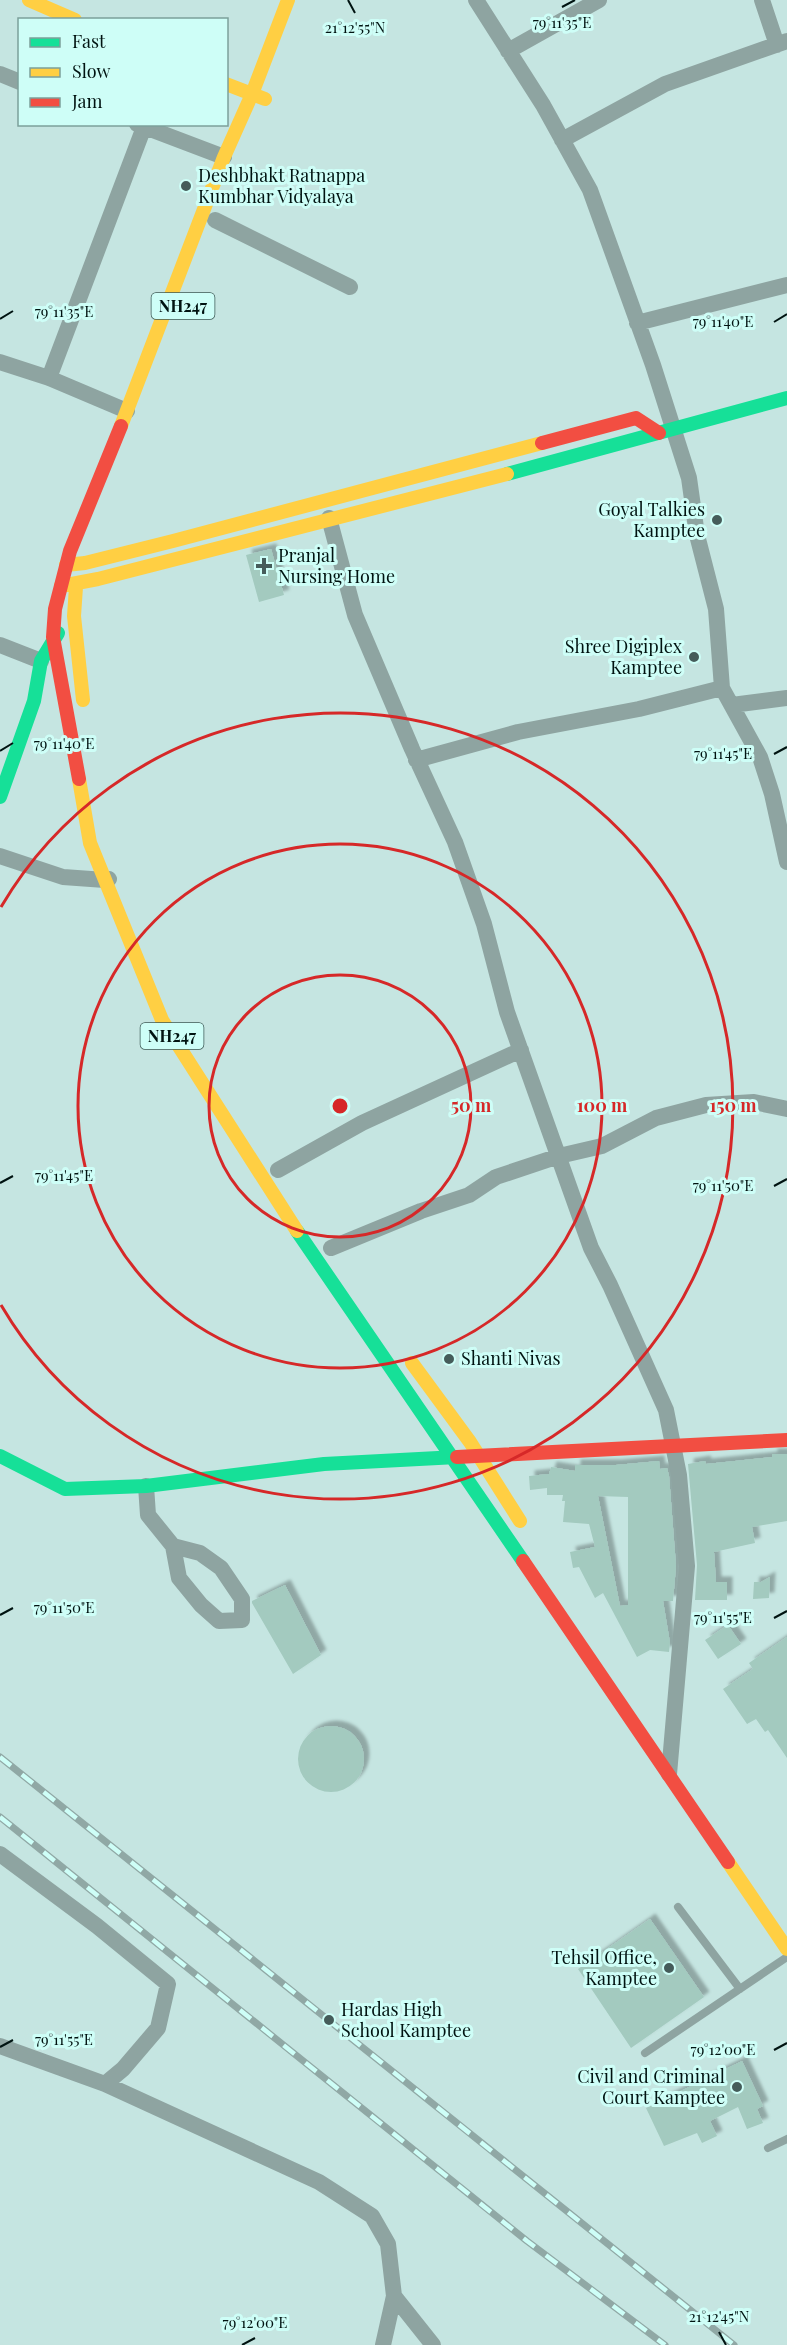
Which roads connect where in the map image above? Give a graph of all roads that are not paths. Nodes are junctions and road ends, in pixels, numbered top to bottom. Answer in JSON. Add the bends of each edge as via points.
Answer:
{"nodes":[{"id":1,"x":29,"y":0,"type":"edge"},
{"id":2,"x":288,"y":0,"type":"edge"},
{"id":3,"x":476,"y":0,"type":"edge"},
{"id":4,"x":599,"y":0,"type":"edge"},
{"id":5,"x":762,"y":0,"type":"edge"},
{"id":6,"x":70,"y":18,"type":"edge"},
{"id":7,"x":782,"y":43,"type":"edge"},
{"id":8,"x":508,"y":51,"type":"junction"},
{"id":9,"x":0,"y":74,"type":"edge"},
{"id":10,"x":18,"y":81,"type":"edge"},
{"id":11,"x":228,"y":85,"type":"edge"},
{"id":12,"x":262,"y":98,"type":"junction"},
{"id":13,"x":140,"y":126,"type":"edge"},
{"id":14,"x":562,"y":140,"type":"junction"},
{"id":15,"x":224,"y":157,"type":"junction"},
{"id":16,"x":215,"y":221,"type":"dead end"},
{"id":17,"x":787,"y":285,"type":"edge"},
{"id":18,"x":350,"y":287,"type":"dead end"},
{"id":19,"x":638,"y":322,"type":"junction"},
{"id":20,"x":0,"y":362,"type":"edge"},
{"id":21,"x":49,"y":378,"type":"junction"},
{"id":22,"x":152,"y":383,"type":"dead end"},
{"id":23,"x":787,"y":398,"type":"edge"},
{"id":24,"x":127,"y":411,"type":"junction"},
{"id":25,"x":666,"y":431,"type":"junction"},
{"id":26,"x":127,"y":448,"type":"dead end"},
{"id":27,"x":329,"y":518,"type":"junction"},
{"id":28,"x":93,"y":542,"type":"dead end"},
{"id":29,"x":85,"y":563,"type":"junction"},
{"id":30,"x":66,"y":566,"type":"junction"},
{"id":31,"x":78,"y":582,"type":"junction"},
{"id":32,"x":61,"y":586,"type":"junction"},
{"id":33,"x":74,"y":616,"type":"junction"},
{"id":34,"x":54,"y":637,"type":"junction"},
{"id":35,"x":0,"y":645,"type":"edge"},
{"id":36,"x":41,"y":661,"type":"junction"},
{"id":37,"x":722,"y":688,"type":"junction"},
{"id":38,"x":787,"y":698,"type":"edge"},
{"id":39,"x":732,"y":705,"type":"junction"},
{"id":40,"x":85,"y":713,"type":"dead end"},
{"id":41,"x":416,"y":760,"type":"junction"},
{"id":42,"x":0,"y":797,"type":"edge"},
{"id":43,"x":0,"y":856,"type":"edge"},
{"id":44,"x":787,"y":862,"type":"edge"},
{"id":45,"x":112,"y":874,"type":"junction"},
{"id":46,"x":132,"y":909,"type":"dead end"},
{"id":47,"x":521,"y":1050,"type":"junction"},
{"id":48,"x":787,"y":1109,"type":"edge"},
{"id":49,"x":559,"y":1156,"type":"junction"},
{"id":50,"x":278,"y":1170,"type":"dead end"},
{"id":51,"x":316,"y":1225,"type":"dead end"},
{"id":52,"x":301,"y":1238,"type":"junction"},
{"id":53,"x":332,"y":1248,"type":"dead end"},
{"id":54,"x":403,"y":1351,"type":"dead end"},
{"id":55,"x":787,"y":1440,"type":"edge"},
{"id":56,"x":674,"y":1446,"type":"junction"},
{"id":57,"x":0,"y":1456,"type":"edge"},
{"id":58,"x":479,"y":1456,"type":"junction"},
{"id":59,"x":453,"y":1457,"type":"junction"},
{"id":60,"x":146,"y":1486,"type":"junction"},
{"id":61,"x":528,"y":1533,"type":"dead end"},
{"id":62,"x":173,"y":1546,"type":"junction"},
{"id":63,"x":659,"y":1733,"type":"dead end"},
{"id":64,"x":671,"y":1751,"type":"junction"},
{"id":65,"x":684,"y":1770,"type":"dead end"},
{"id":66,"x":669,"y":1778,"type":"junction"},
{"id":67,"x":0,"y":1854,"type":"edge"},
{"id":68,"x":678,"y":1907,"type":"dead end"},
{"id":69,"x":787,"y":1949,"type":"edge"},
{"id":70,"x":787,"y":1957,"type":"edge"},
{"id":71,"x":740,"y":1989,"type":"junction"},
{"id":72,"x":0,"y":2046,"type":"edge"},
{"id":73,"x":645,"y":2054,"type":"dead end"},
{"id":74,"x":105,"y":2084,"type":"junction"},
{"id":75,"x":787,"y":2139,"type":"edge"},
{"id":76,"x":768,"y":2148,"type":"dead end"},
{"id":77,"x":394,"y":2296,"type":"junction"},
{"id":78,"x":383,"y":2345,"type":"edge"},
{"id":79,"x":433,"y":2345,"type":"edge"}],
"edges":[{"from":1,"to":6,"type":"main road"},
{"from":2,"to":12,"type":"main road","number":"NH247"},
{"from":3,"to":8,"type":"street"},
{"from":4,"to":8,"type":"street"},
{"from":5,"to":7,"type":"street"},
{"from":7,"to":14,"type":"street","via":[[665,84]]},
{"from":8,"to":14,"type":"street"},
{"from":9,"to":10,"type":"street"},
{"from":11,"to":12,"type":"main road"},
{"from":12,"to":15,"type":"main road","number":"NH247"},
{"from":13,"to":15,"type":"street"},
{"from":13,"to":21,"type":"street"},
{"from":14,"to":19,"type":"street","via":[[590,190]]},
{"from":15,"to":24,"type":"main road","number":"NH247"},
{"from":16,"to":18,"type":"street"},
{"from":17,"to":19,"type":"street"},
{"from":19,"to":25,"type":"street"},
{"from":20,"to":21,"type":"street"},
{"from":21,"to":24,"type":"street"},
{"from":22,"to":26,"type":"main road"},
{"from":23,"to":25,"type":"main road"},
{"from":24,"to":30,"type":"main road","number":"NH247"},
{"from":25,"to":27,"type":"main road"},
{"from":25,"to":29,"type":"main road","via":[[636,418]]},
{"from":25,"to":37,"type":"street","via":[[689,478],[697,535],[716,609]]},
{"from":27,"to":31,"type":"main road"},
{"from":27,"to":41,"type":"street","via":[[355,615]]},
{"from":28,"to":29,"type":"main road"},
{"from":29,"to":30,"type":"main road"},
{"from":29,"to":31,"type":"main road"},
{"from":30,"to":32,"type":"main road","number":"NH247"},
{"from":31,"to":32,"type":"main road"},
{"from":31,"to":33,"type":"main road"},
{"from":32,"to":34,"type":"main road","number":"NH247"},
{"from":33,"to":34,"type":"main road"},
{"from":33,"to":40,"type":"main road"},
{"from":34,"to":36,"type":"main road"},
{"from":34,"to":45,"type":"main road","number":"NH247","via":[[90,843]]},
{"from":35,"to":36,"type":"street"},
{"from":36,"to":42,"type":"main road","via":[[34,700]]},
{"from":37,"to":39,"type":"street"},
{"from":37,"to":41,"type":"street","via":[[639,709],[518,732]]},
{"from":38,"to":39,"type":"street"},
{"from":39,"to":44,"type":"street","via":[[760,757]]},
{"from":41,"to":47,"type":"street","via":[[455,842]]},
{"from":43,"to":45,"type":"street","via":[[63,877]]},
{"from":45,"to":46,"type":"main road","number":"NH247"},
{"from":45,"to":52,"type":"main road","number":"NH247","via":[[162,1020]]},
{"from":47,"to":49,"type":"street"},
{"from":47,"to":50,"type":"street","via":[[362,1123]]},
{"from":48,"to":49,"type":"street","via":[[754,1102],[706,1105],[656,1118],[603,1146]]},
{"from":49,"to":53,"type":"street","via":[[496,1178],[469,1195]]},
{"from":49,"to":56,"type":"street","via":[[591,1248],[666,1410]]},
{"from":51,"to":52,"type":"main road"},
{"from":52,"to":59,"type":"main road","number":"NH247","via":[[347,1296]]},
{"from":54,"to":58,"type":"main road"},
{"from":55,"to":56,"type":"main road"},
{"from":56,"to":58,"type":"main road"},
{"from":56,"to":64,"type":"street","via":[[687,1566]]},
{"from":57,"to":60,"type":"main road","via":[[65,1489]]},
{"from":58,"to":59,"type":"main road"},
{"from":58,"to":61,"type":"main road"},
{"from":59,"to":60,"type":"main road","via":[[324,1464]]},
{"from":59,"to":66,"type":"main road","number":"NH247"},
{"from":60,"to":62,"type":"street","via":[[148,1515]]},
{"from":62,"to":62,"type":"street","via":[[200,1553],[221,1568],[242,1599],[243,1620],[219,1621],[201,1605],[179,1578]]},
{"from":63,"to":64,"type":"main road"},
{"from":64,"to":65,"type":"main road"},
{"from":64,"to":66,"type":"street"},
{"from":66,"to":69,"type":"main road","number":"NH247"},
{"from":67,"to":74,"type":"street","via":[[168,1984],[158,2028]]},
{"from":68,"to":71,"type":"lane"},
{"from":70,"to":71,"type":"lane"},
{"from":71,"to":73,"type":"lane"},
{"from":72,"to":74,"type":"street"},
{"from":74,"to":77,"type":"street","via":[[319,2182],[372,2216],[388,2244]]},
{"from":75,"to":76,"type":"lane"},
{"from":77,"to":78,"type":"street"},
{"from":77,"to":79,"type":"street"}]}
